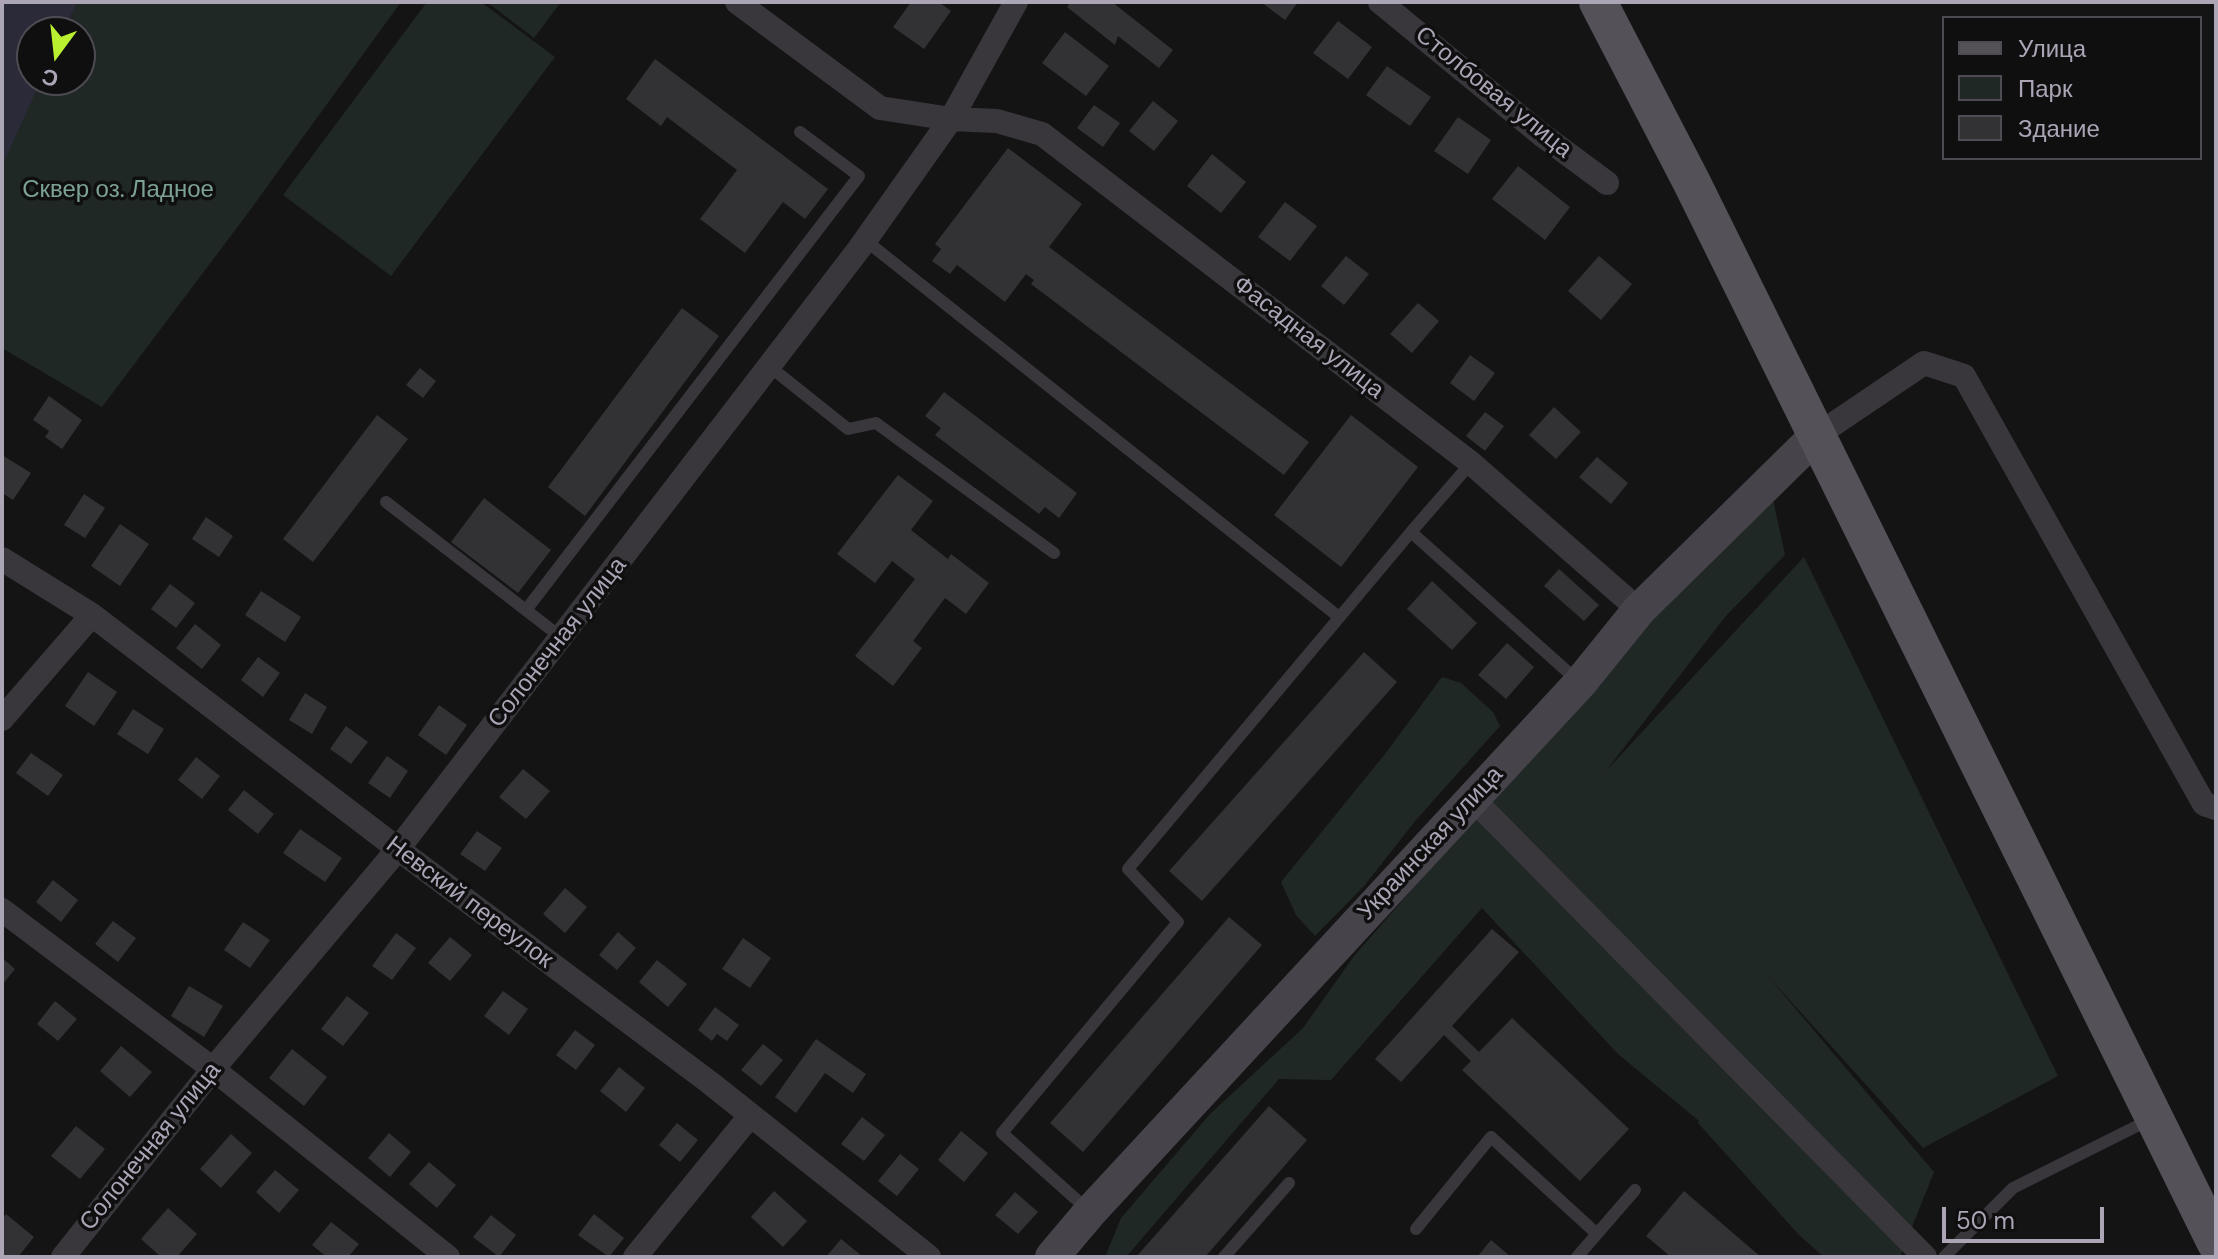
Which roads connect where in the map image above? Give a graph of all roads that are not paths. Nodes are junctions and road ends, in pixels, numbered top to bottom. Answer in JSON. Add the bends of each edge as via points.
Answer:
{"nodes":[{"id":1,"x":737,"y":2,"type":"edge"},
{"id":2,"x":1016,"y":2,"type":"edge"},
{"id":3,"x":1380,"y":2,"type":"edge"},
{"id":4,"x":1598,"y":2,"type":"edge"},
{"id":5,"x":951,"y":119,"type":"junction"},
{"id":6,"x":800,"y":132,"type":"dead end"},
{"id":7,"x":1607,"y":183,"type":"dead end"},
{"id":8,"x":865,"y":240,"type":"junction"},
{"id":9,"x":769,"y":366,"type":"junction"},
{"id":10,"x":1816,"y":436,"type":"junction"},
{"id":11,"x":1471,"y":463,"type":"junction"},
{"id":12,"x":386,"y":502,"type":"dead end"},
{"id":13,"x":1411,"y":532,"type":"junction"},
{"id":14,"x":1054,"y":553,"type":"dead end"},
{"id":15,"x":2,"y":559,"type":"edge"},
{"id":16,"x":526,"y":610,"type":"junction"},
{"id":17,"x":1639,"y":610,"type":"junction"},
{"id":18,"x":92,"y":615,"type":"junction"},
{"id":19,"x":1339,"y":617,"type":"junction"},
{"id":20,"x":562,"y":638,"type":"junction"},
{"id":21,"x":1580,"y":683,"type":"junction"},
{"id":22,"x":2,"y":719,"type":"edge"},
{"id":23,"x":1473,"y":799,"type":"junction"},
{"id":24,"x":2216,"y":808,"type":"edge"},
{"id":25,"x":398,"y":849,"type":"junction"},
{"id":26,"x":2,"y":910,"type":"edge"},
{"id":27,"x":213,"y":1069,"type":"junction"},
{"id":28,"x":750,"y":1116,"type":"junction"},
{"id":29,"x":2154,"y":1118,"type":"junction"},
{"id":30,"x":1289,"y":1183,"type":"dead end"},
{"id":31,"x":1635,"y":1190,"type":"dead end"},
{"id":32,"x":1090,"y":1212,"type":"junction"},
{"id":33,"x":1416,"y":1229,"type":"dead end"},
{"id":34,"x":1597,"y":1234,"type":"junction"},
{"id":35,"x":2216,"y":1243,"type":"edge"},
{"id":36,"x":63,"y":1257,"type":"edge"},
{"id":37,"x":448,"y":1257,"type":"edge"},
{"id":38,"x":635,"y":1257,"type":"edge"},
{"id":39,"x":929,"y":1257,"type":"edge"},
{"id":40,"x":1052,"y":1257,"type":"edge"},
{"id":41,"x":1224,"y":1257,"type":"edge"},
{"id":42,"x":1577,"y":1257,"type":"edge"},
{"id":43,"x":1925,"y":1257,"type":"edge"},
{"id":44,"x":1944,"y":1257,"type":"edge"}],
"edges":[{"from":1,"to":5,"type":"street","name":"Фасадная улица","via":[[880,108]]},
{"from":2,"to":5,"type":"street","name":"Солонечная улица"},
{"from":3,"to":7,"type":"street","name":"Столбовая улица"},
{"from":4,"to":10,"type":"main road"},
{"from":5,"to":8,"type":"street","name":"Солонечная улица"},
{"from":5,"to":11,"type":"street","name":"Фасадная улица","via":[[997,121],[1042,134]]},
{"from":6,"to":16,"type":"lane","via":[[859,176]]},
{"from":8,"to":9,"type":"street","name":"Солонечная улица"},
{"from":8,"to":19,"type":"lane"},
{"from":9,"to":14,"type":"lane","via":[[848,429],[876,423]]},
{"from":9,"to":20,"type":"street","name":"Солонечная улица"},
{"from":10,"to":17,"type":"main road","name":"Украинская улица"},
{"from":10,"to":24,"type":"street","via":[[1924,363],[1964,376],[2204,804]]},
{"from":10,"to":29,"type":"main road"},
{"from":11,"to":13,"type":"lane"},
{"from":11,"to":17,"type":"street","name":"Фасадная улица"},
{"from":12,"to":16,"type":"lane"},
{"from":13,"to":19,"type":"lane"},
{"from":13,"to":21,"type":"lane"},
{"from":15,"to":18,"type":"street","name":"Невский переулок"},
{"from":16,"to":20,"type":"lane"},
{"from":17,"to":21,"type":"main road","name":"Украинская улица"},
{"from":18,"to":22,"type":"street"},
{"from":18,"to":25,"type":"street","name":"Невский переулок"},
{"from":19,"to":32,"type":"lane","via":[[1128,869],[1178,922],[1002,1133]]},
{"from":20,"to":25,"type":"street","name":"Солонечная улица"},
{"from":21,"to":23,"type":"main road","name":"Украинская улица"},
{"from":23,"to":32,"type":"main road","name":"Украинская улица"},
{"from":23,"to":43,"type":"street"},
{"from":25,"to":27,"type":"street","name":"Солонечная улица"},
{"from":25,"to":28,"type":"street","name":"Невский переулок"},
{"from":26,"to":27,"type":"street"},
{"from":27,"to":36,"type":"street","name":"Солонечная улица"},
{"from":27,"to":37,"type":"street"},
{"from":28,"to":38,"type":"street"},
{"from":28,"to":39,"type":"street","name":"Невский переулок"},
{"from":29,"to":35,"type":"main road"},
{"from":29,"to":44,"type":"lane","via":[[2013,1188]]},
{"from":30,"to":41,"type":"lane"},
{"from":31,"to":34,"type":"lane"},
{"from":32,"to":40,"type":"main road","name":"Украинская улица"},
{"from":33,"to":34,"type":"lane","via":[[1491,1137]]},
{"from":34,"to":42,"type":"lane"}]}
